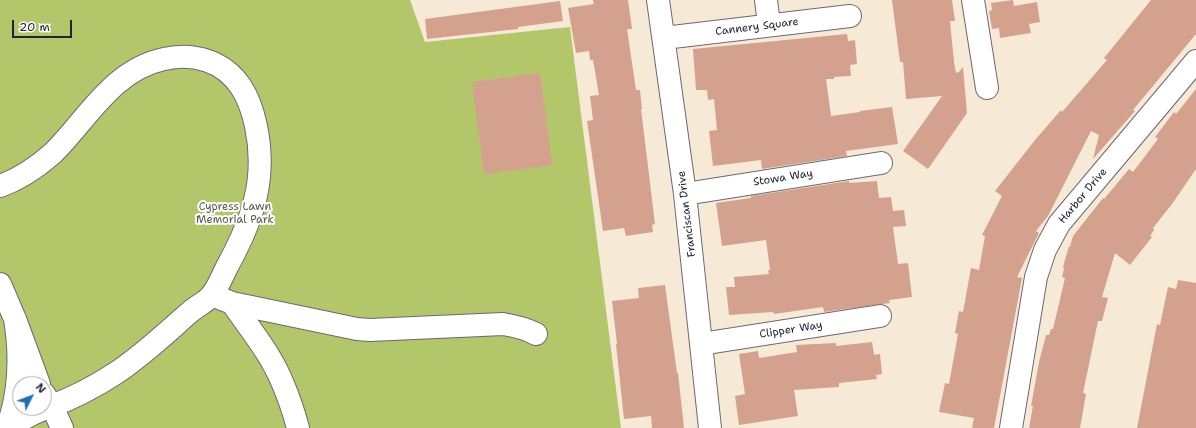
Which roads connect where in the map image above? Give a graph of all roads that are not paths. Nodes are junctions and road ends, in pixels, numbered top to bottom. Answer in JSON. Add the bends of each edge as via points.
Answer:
{"nodes":[{"id":1,"x":658,"y":0,"type":"edge"},
{"id":2,"x":766,"y":0,"type":"edge"},
{"id":3,"x":973,"y":0,"type":"edge"},
{"id":4,"x":850,"y":16,"type":"dead end"},
{"id":5,"x":769,"y":25,"type":"junction"},
{"id":6,"x":664,"y":38,"type":"junction"},
{"id":7,"x":1196,"y":61,"type":"edge"},
{"id":8,"x":987,"y":88,"type":"dead end"},
{"id":9,"x":881,"y":163,"type":"dead end"},
{"id":10,"x":0,"y":186,"type":"edge"},
{"id":11,"x":685,"y":194,"type":"junction"},
{"id":12,"x":0,"y":284,"type":"edge"},
{"id":13,"x":222,"y":299,"type":"junction"},
{"id":14,"x":880,"y":316,"type":"dead end"},
{"id":15,"x":15,"y":319,"type":"junction"},
{"id":16,"x":536,"y":334,"type":"dead end"},
{"id":17,"x":701,"y":344,"type":"junction"},
{"id":18,"x":36,"y":376,"type":"edge"},
{"id":19,"x":52,"y":399,"type":"edge"},
{"id":20,"x":52,"y":408,"type":"edge"},
{"id":21,"x":28,"y":416,"type":"edge"},
{"id":22,"x":7,"y":428,"type":"edge"},
{"id":23,"x":12,"y":428,"type":"edge"},
{"id":24,"x":62,"y":428,"type":"edge"},
{"id":25,"x":298,"y":428,"type":"edge"},
{"id":26,"x":710,"y":428,"type":"edge"},
{"id":27,"x":1011,"y":428,"type":"edge"}],
"edges":[{"from":1,"to":6,"type":"street","name":"Franciscan Drive"},
{"from":2,"to":5,"type":"street"},
{"from":3,"to":8,"type":"street"},
{"from":4,"to":5,"type":"street","name":"Cannery Square"},
{"from":5,"to":6,"type":"street","name":"Cannery Square"},
{"from":6,"to":11,"type":"street","name":"Franciscan Drive"},
{"from":7,"to":27,"type":"street","name":"Harbor Drive","via":[[1059,224],[1045,250],[1036,277]]},
{"from":9,"to":11,"type":"street","name":"Stowa Way"},
{"from":10,"to":13,"type":"street","via":[[24,176],[38,166],[63,142],[113,85],[137,69],[175,57],[194,57],[215,63],[237,80],[250,106],[258,136],[260,171],[246,230],[237,249]]},
{"from":11,"to":17,"type":"street","name":"Franciscan Drive"},
{"from":12,"to":15,"type":"street"},
{"from":13,"to":16,"type":"street","via":[[357,329],[503,324]]},
{"from":13,"to":19,"type":"street","via":[[191,311],[133,362],[98,384]]},
{"from":13,"to":25,"type":"street","via":[[272,362],[283,383]]},
{"from":14,"to":17,"type":"street","name":"Clipper Way"},
{"from":15,"to":18,"type":"street"},
{"from":15,"to":22,"type":"street","via":[[19,352],[18,370],[14,407]]},
{"from":17,"to":26,"type":"street","name":"Franciscan Drive"},
{"from":20,"to":24,"type":"street"},
{"from":21,"to":23,"type":"street"}]}
